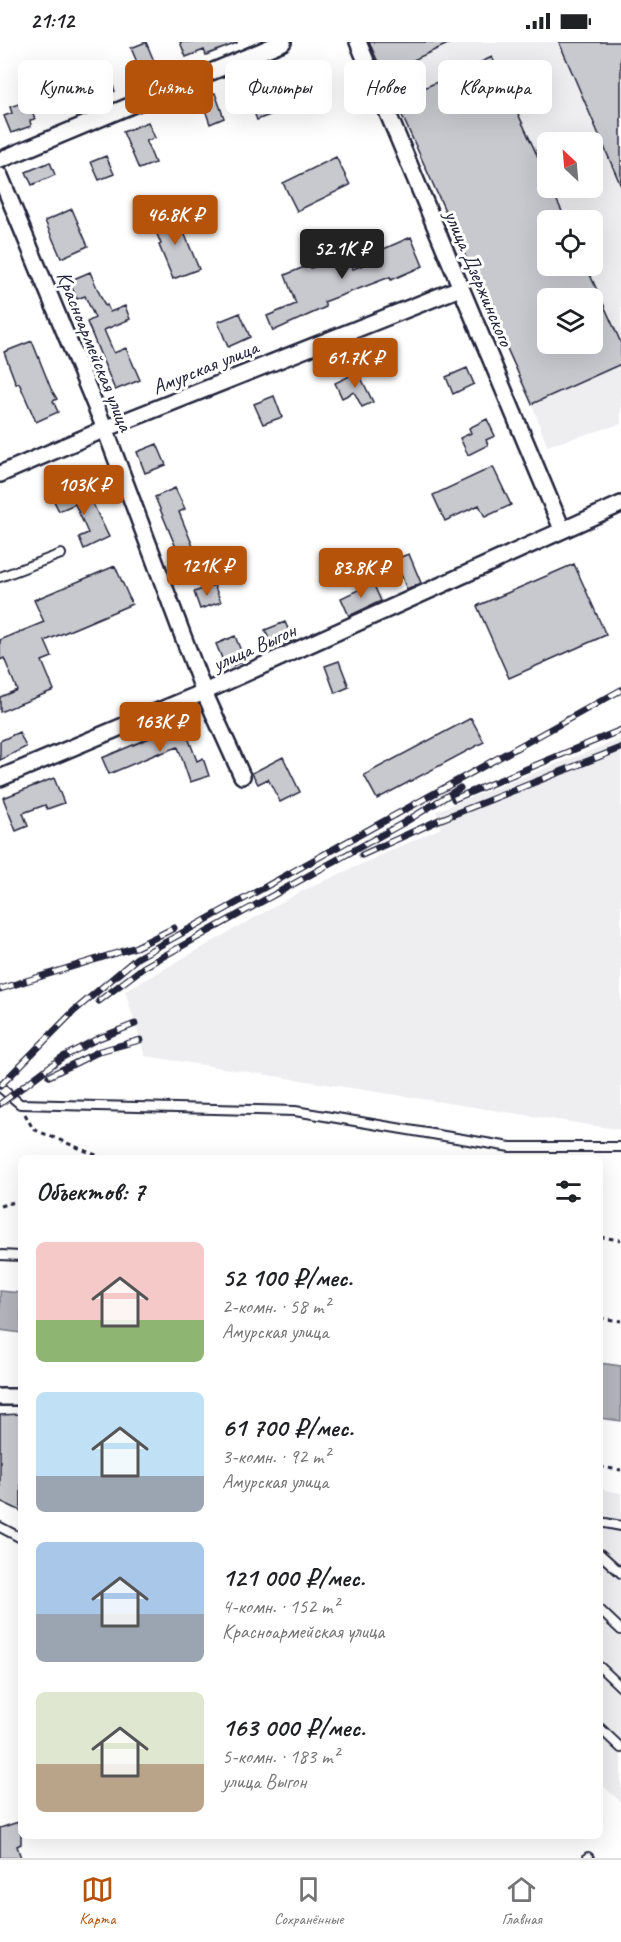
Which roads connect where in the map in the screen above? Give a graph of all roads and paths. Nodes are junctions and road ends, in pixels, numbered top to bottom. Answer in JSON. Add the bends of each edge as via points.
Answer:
{"nodes":[{"id":1,"x":283,"y":42,"type":"edge"},
{"id":2,"x":358,"y":42,"type":"edge"},
{"id":3,"x":0,"y":160,"type":"edge"},
{"id":4,"x":0,"y":176,"type":"edge"},
{"id":5,"x":460,"y":288,"type":"junction"},
{"id":6,"x":105,"y":429,"type":"junction"},
{"id":7,"x":0,"y":474,"type":"edge"},
{"id":8,"x":621,"y":504,"type":"edge"},
{"id":9,"x":562,"y":529,"type":"junction"},
{"id":10,"x":62,"y":554,"type":"dead end"},
{"id":11,"x":0,"y":577,"type":"edge"},
{"id":12,"x":204,"y":692,"type":"junction"},
{"id":13,"x":242,"y":776,"type":"dead end"},
{"id":14,"x":0,"y":778,"type":"edge"},
{"id":15,"x":0,"y":1087,"type":"edge"},
{"id":16,"x":20,"y":1104,"type":"junction"},
{"id":17,"x":621,"y":1147,"type":"edge"},
{"id":18,"x":96,"y":1155,"type":"edge"},
{"id":19,"x":18,"y":1201,"type":"edge"},
{"id":20,"x":0,"y":1206,"type":"edge"},
{"id":21,"x":603,"y":1237,"type":"edge"},
{"id":22,"x":621,"y":1240,"type":"edge"},
{"id":23,"x":0,"y":1255,"type":"edge"},
{"id":24,"x":18,"y":1256,"type":"edge"},
{"id":25,"x":603,"y":1318,"type":"edge"},
{"id":26,"x":621,"y":1321,"type":"edge"},
{"id":27,"x":18,"y":1396,"type":"edge"},
{"id":28,"x":0,"y":1397,"type":"edge"},
{"id":29,"x":603,"y":1467,"type":"edge"},
{"id":30,"x":621,"y":1470,"type":"edge"},
{"id":31,"x":603,"y":1523,"type":"edge"},
{"id":32,"x":621,"y":1526,"type":"edge"},
{"id":33,"x":0,"y":1527,"type":"edge"},
{"id":34,"x":18,"y":1536,"type":"edge"},
{"id":35,"x":603,"y":1557,"type":"edge"},
{"id":36,"x":621,"y":1573,"type":"edge"},
{"id":37,"x":603,"y":1613,"type":"edge"},
{"id":38,"x":621,"y":1630,"type":"edge"},
{"id":39,"x":603,"y":1670,"type":"edge"},
{"id":40,"x":621,"y":1687,"type":"edge"},
{"id":41,"x":603,"y":1731,"type":"edge"},
{"id":42,"x":621,"y":1748,"type":"edge"}],
"edges":[{"from":1,"to":3,"type":"street"},
{"from":2,"to":5,"type":"street","name":"улица Дзержинского"},
{"from":4,"to":6,"type":"street","name":"Красноармейская улица"},
{"from":5,"to":6,"type":"street","name":"Амурская улица"},
{"from":5,"to":9,"type":"street","name":"улица Дзержинского"},
{"from":6,"to":7,"type":"street","name":"Амурская улица"},
{"from":6,"to":12,"type":"street","name":"Красноармейская улица"},
{"from":8,"to":9,"type":"street","name":"улица Выгон"},
{"from":9,"to":12,"type":"street","name":"улица Выгон"},
{"from":10,"to":11,"type":"lane"},
{"from":12,"to":13,"type":"street","name":"Красноармейская улица"},
{"from":12,"to":14,"type":"street","name":"улица Выгон"},
{"from":15,"to":16,"type":"lane"},
{"from":16,"to":17,"type":"lane","via":[[295,1111],[510,1147]]},
{"from":16,"to":18,"type":"path","via":[[33,1129]]},
{"from":19,"to":20,"type":"path"},
{"from":21,"to":22,"type":"path"},
{"from":23,"to":24,"type":"lane"},
{"from":25,"to":26,"type":"path"},
{"from":27,"to":28,"type":"street"},
{"from":29,"to":30,"type":"path"},
{"from":31,"to":32,"type":"lane"},
{"from":33,"to":34,"type":"lane"},
{"from":35,"to":36,"type":"lane"},
{"from":37,"to":38,"type":"lane"},
{"from":39,"to":40,"type":"lane"},
{"from":41,"to":42,"type":"lane"}]}
